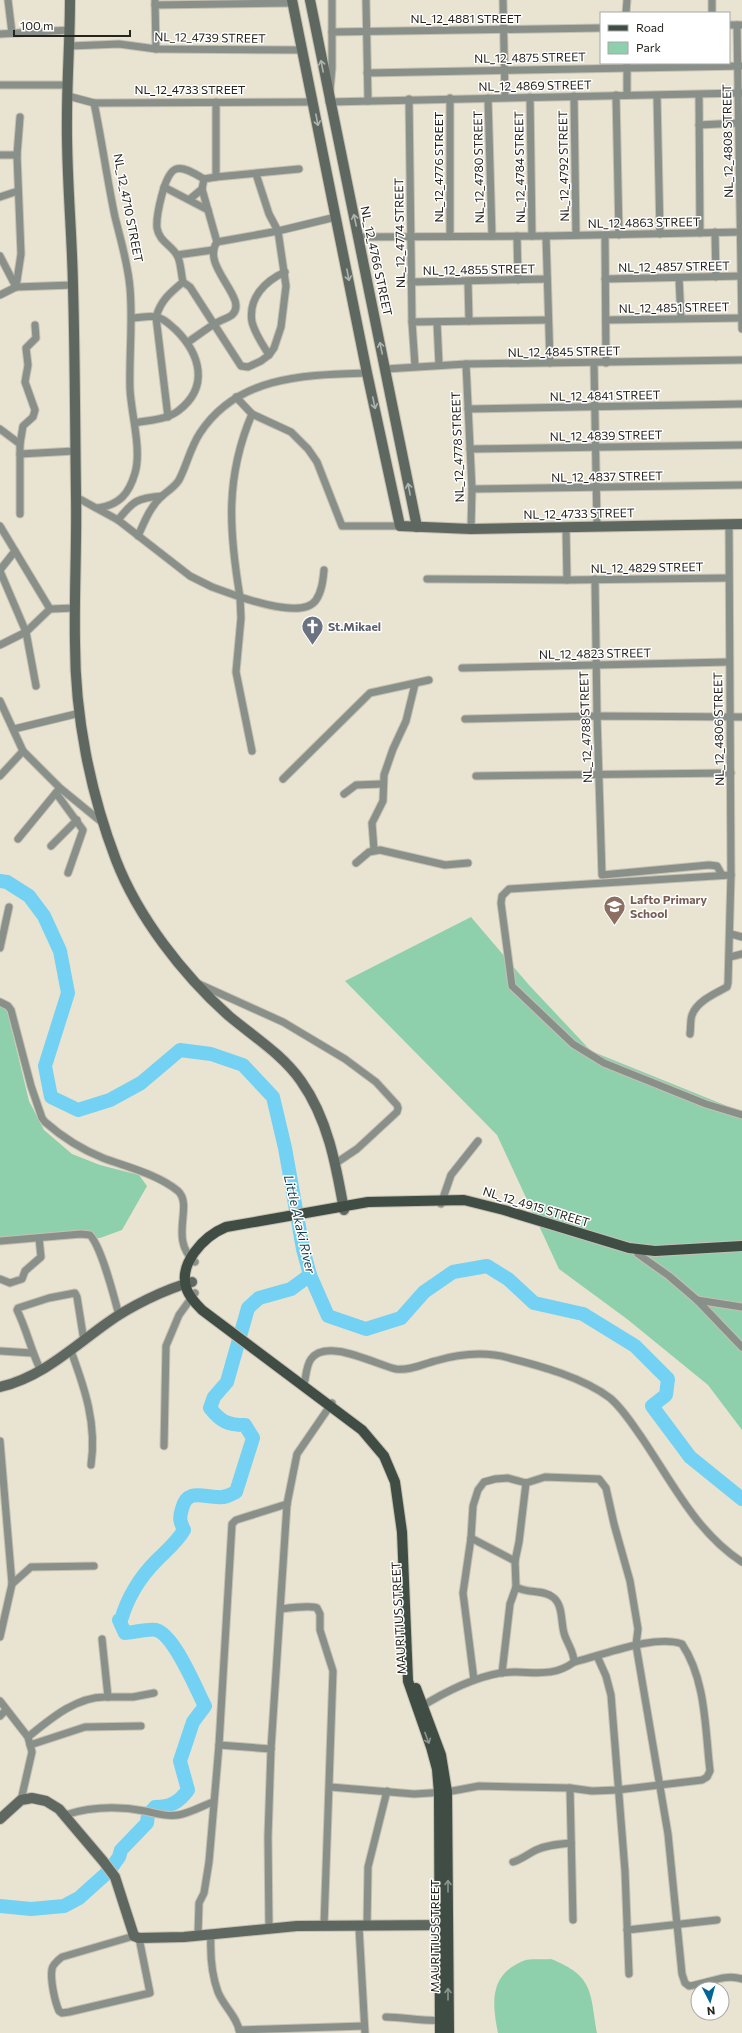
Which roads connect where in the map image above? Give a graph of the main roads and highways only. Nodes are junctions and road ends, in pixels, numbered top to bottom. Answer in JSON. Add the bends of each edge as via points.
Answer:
{"nodes":[{"id":1,"x":442,"y":1202,"type":"junction"},
{"id":2,"x":742,"y":1246,"type":"edge"},
{"id":3,"x":742,"y":1251,"type":"edge"},
{"id":4,"x":193,"y":1295,"type":"joint"},
{"id":5,"x":444,"y":2020,"type":"junction"},
{"id":6,"x":440,"y":2033,"type":"edge"},
{"id":7,"x":449,"y":2033,"type":"edge"}],
"edges":[{"from":1,"to":2,"type":"main road","name":"NL_12_4915 STREET","via":[[472,1202],[629,1248],[655,1251]]},
{"from":1,"to":3,"type":"main road","name":"NL_12_4915 STREET","via":[[471,1206],[620,1251],[638,1254],[682,1255]]},
{"from":1,"to":4,"type":"main road","name":"NL_12_4915 STREET","via":[[321,1211],[278,1219],[218,1236],[193,1260],[189,1282]]},
{"from":4,"to":5,"type":"main road","name":"MAURITIUS STREET","via":[[227,1326],[331,1403],[372,1440],[387,1462],[395,1482],[402,1532],[407,1673],[420,1707],[443,1792]]},
{"from":5,"to":6,"type":"main road","name":"MAURITIUS STREET"},
{"from":5,"to":7,"type":"main road","name":"MAURITIUS STREET"}]}
